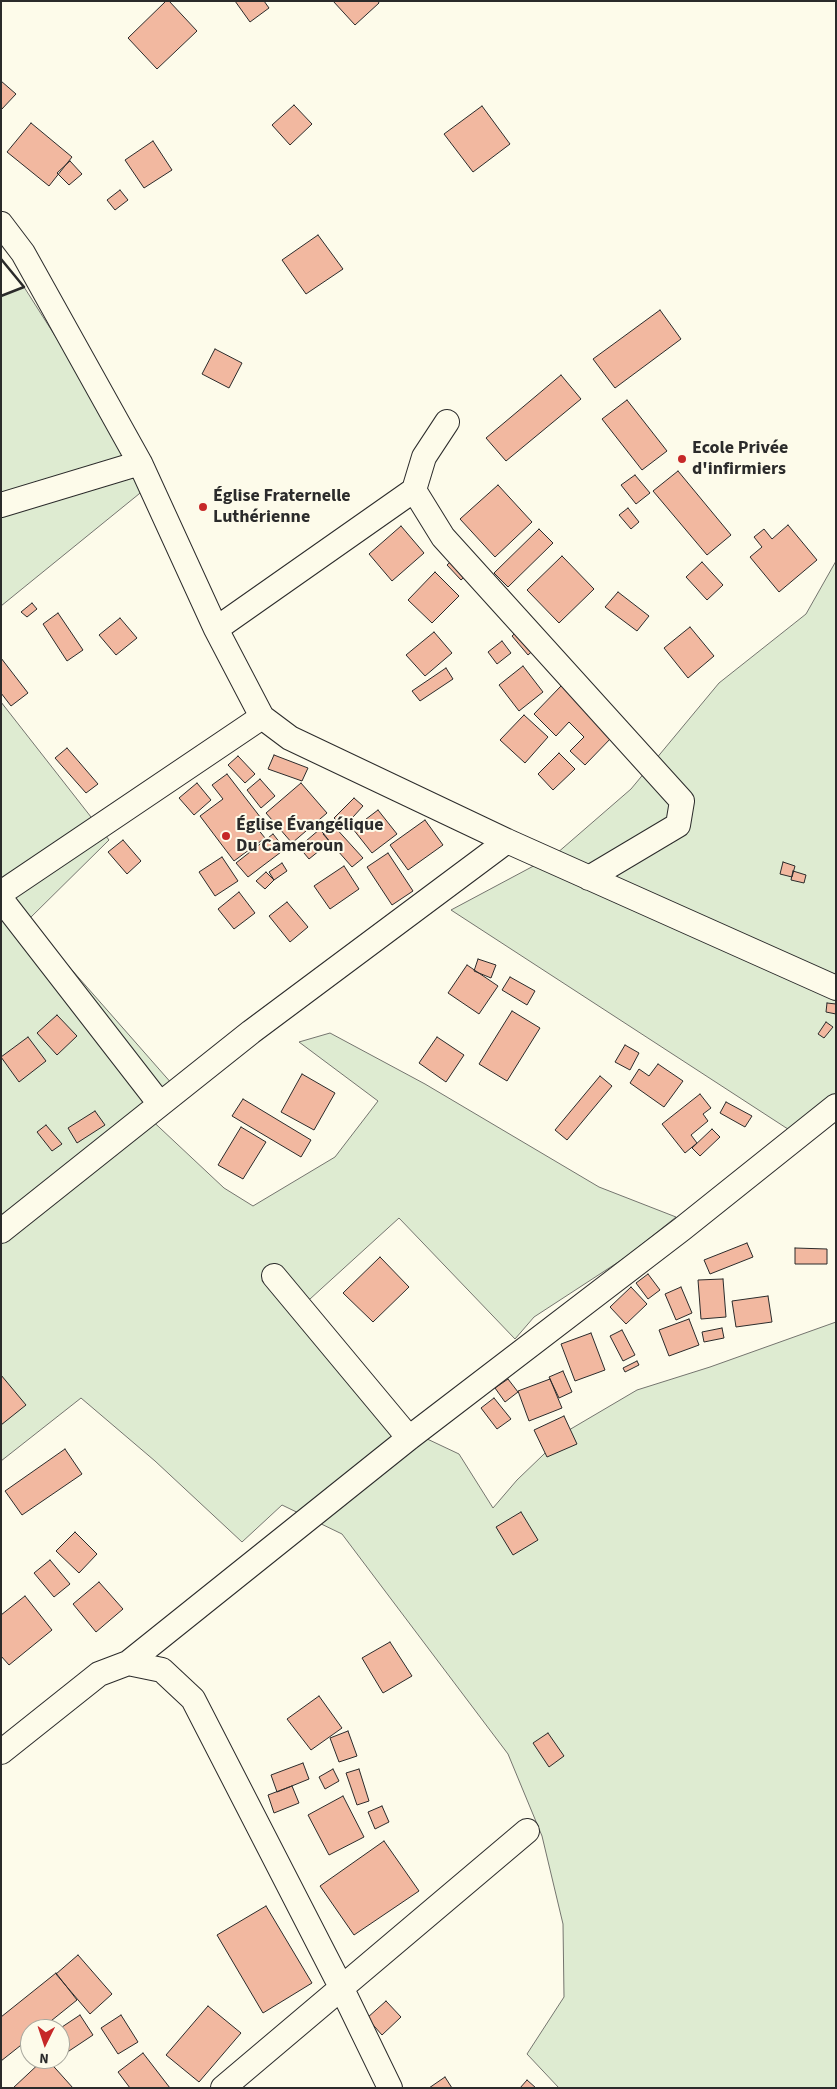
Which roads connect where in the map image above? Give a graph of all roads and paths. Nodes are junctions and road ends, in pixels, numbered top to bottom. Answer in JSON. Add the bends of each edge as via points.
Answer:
{"nodes":[{"id":1,"x":1,"y":224,"type":"edge"},
{"id":2,"x":447,"y":422,"type":"dead end"},
{"id":3,"x":140,"y":463,"type":"junction"},
{"id":4,"x":414,"y":490,"type":"junction"},
{"id":5,"x":1,"y":506,"type":"edge"},
{"id":6,"x":216,"y":629,"type":"junction"},
{"id":7,"x":262,"y":717,"type":"junction"},
{"id":8,"x":507,"y":841,"type":"junction"},
{"id":9,"x":589,"y":878,"type":"junction"},
{"id":10,"x":1,"y":893,"type":"edge"},
{"id":11,"x":1,"y":899,"type":"edge"},
{"id":12,"x":836,"y":988,"type":"edge"},
{"id":13,"x":160,"y":1104,"type":"junction"},
{"id":14,"x":836,"y":1106,"type":"edge"},
{"id":15,"x":1,"y":1231,"type":"edge"},
{"id":16,"x":274,"y":1276,"type":"dead end"},
{"id":17,"x":409,"y":1438,"type":"junction"},
{"id":18,"x":128,"y":1663,"type":"junction"},
{"id":19,"x":1,"y":1752,"type":"edge"},
{"id":20,"x":527,"y":1831,"type":"dead end"},
{"id":21,"x":342,"y":1987,"type":"junction"},
{"id":22,"x":223,"y":2088,"type":"edge"},
{"id":23,"x":390,"y":2088,"type":"edge"}],
"edges":[{"from":1,"to":3,"type":"street","via":[[23,253]]},
{"from":2,"to":4,"type":"street","via":[[424,458]]},
{"from":3,"to":5,"type":"street"},
{"from":3,"to":6,"type":"street"},
{"from":4,"to":6,"type":"street"},
{"from":4,"to":9,"type":"street","via":[[443,537],[682,801],[678,825]]},
{"from":6,"to":7,"type":"street"},
{"from":7,"to":8,"type":"street","via":[[290,738]]},
{"from":7,"to":10,"type":"street"},
{"from":8,"to":9,"type":"street"},
{"from":8,"to":13,"type":"street"},
{"from":9,"to":12,"type":"street"},
{"from":11,"to":13,"type":"street"},
{"from":13,"to":15,"type":"street"},
{"from":14,"to":17,"type":"street","via":[[682,1229]]},
{"from":16,"to":17,"type":"street"},
{"from":17,"to":18,"type":"street"},
{"from":18,"to":19,"type":"street","via":[[99,1674]]},
{"from":18,"to":21,"type":"street","via":[[162,1670],[193,1699]]},
{"from":20,"to":21,"type":"street"},
{"from":21,"to":22,"type":"street"},
{"from":21,"to":23,"type":"street"}]}
